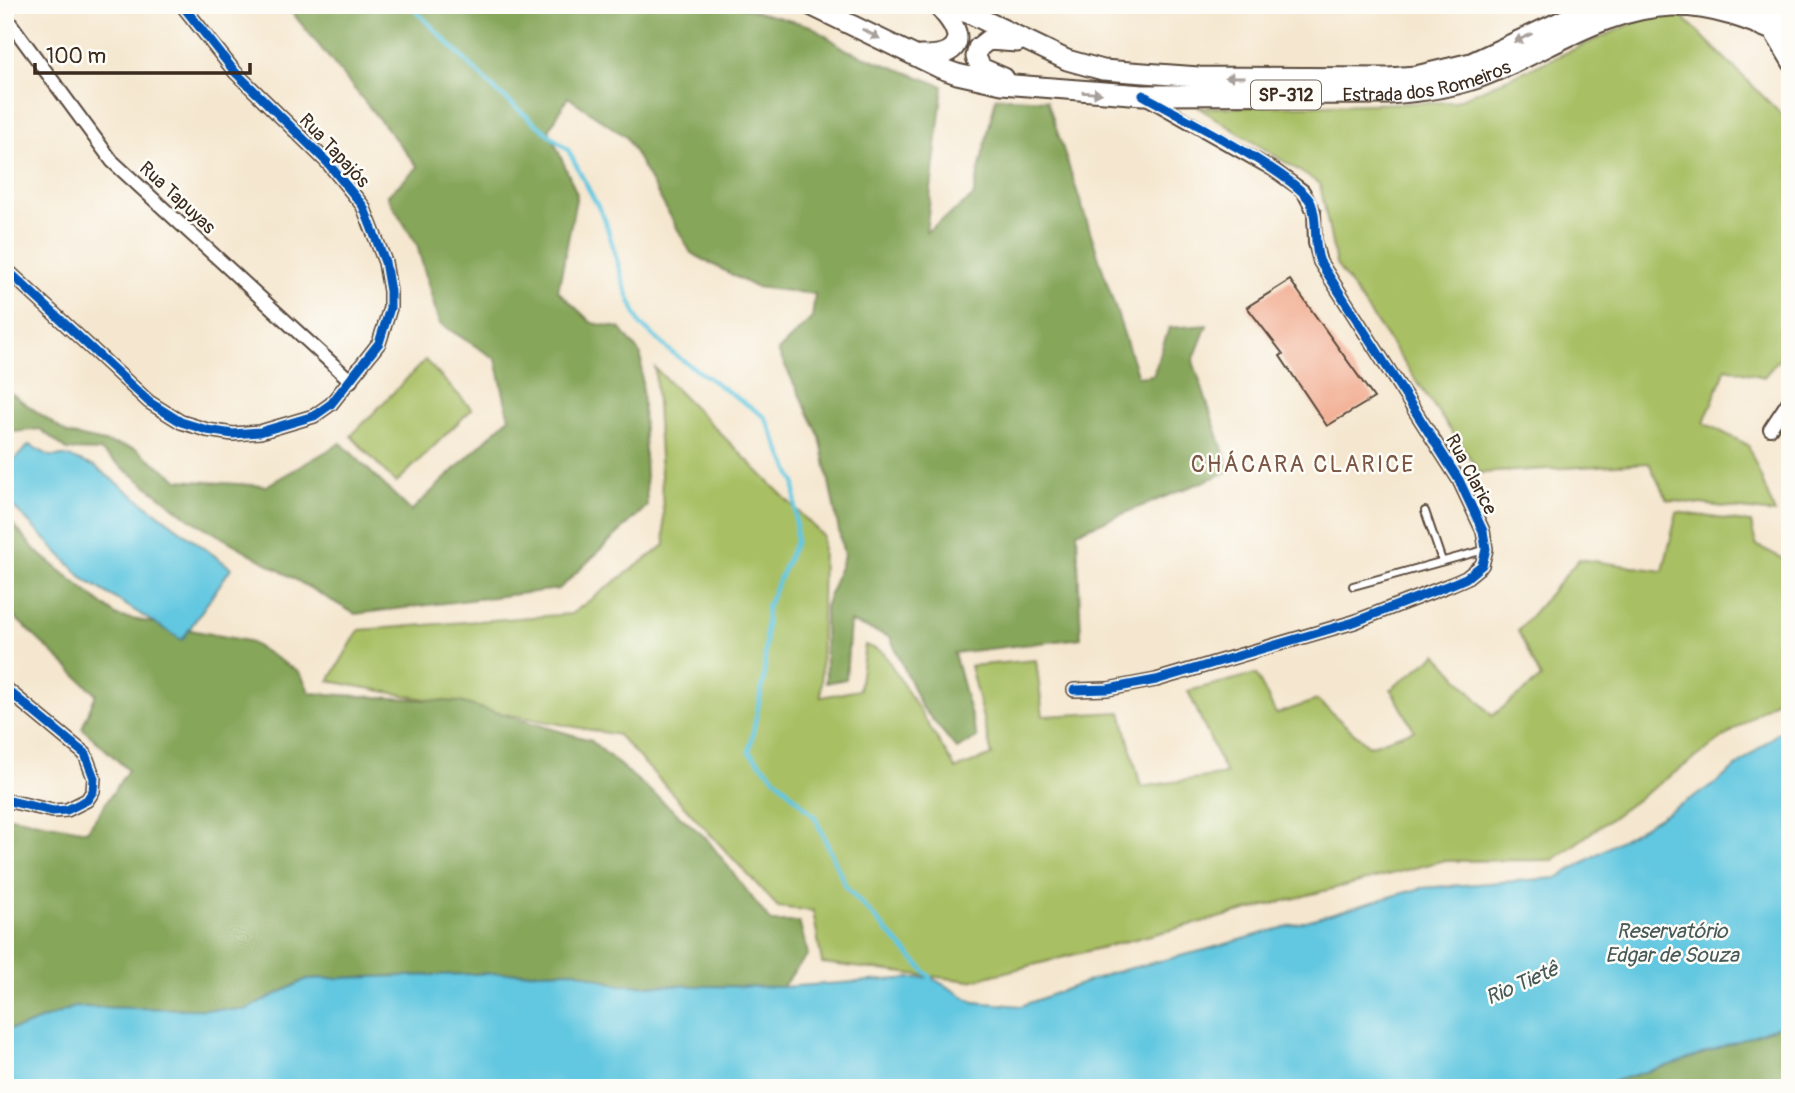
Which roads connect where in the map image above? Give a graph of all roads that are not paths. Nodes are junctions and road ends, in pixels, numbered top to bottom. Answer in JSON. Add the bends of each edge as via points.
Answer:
{"nodes":[{"id":1,"x":182,"y":5,"type":"edge"},
{"id":2,"x":810,"y":5,"type":"edge"},
{"id":3,"x":937,"y":5,"type":"edge"},
{"id":4,"x":944,"y":5,"type":"edge"},
{"id":5,"x":1597,"y":5,"type":"edge"},
{"id":6,"x":1754,"y":5,"type":"edge"},
{"id":7,"x":5,"y":16,"type":"edge"},
{"id":8,"x":1790,"y":19,"type":"edge"},
{"id":9,"x":1769,"y":29,"type":"junction"},
{"id":10,"x":1790,"y":38,"type":"edge"},
{"id":11,"x":1029,"y":44,"type":"junction"},
{"id":12,"x":912,"y":56,"type":"junction"},
{"id":13,"x":1790,"y":65,"type":"edge"},
{"id":14,"x":1024,"y":86,"type":"junction"},
{"id":15,"x":1143,"y":95,"type":"junction"},
{"id":16,"x":5,"y":268,"type":"edge"},
{"id":17,"x":351,"y":381,"type":"junction"},
{"id":18,"x":1790,"y":399,"type":"edge"},
{"id":19,"x":1770,"y":429,"type":"dead end"},
{"id":20,"x":1425,"y":511,"type":"dead end"},
{"id":21,"x":1486,"y":549,"type":"junction"},
{"id":22,"x":1442,"y":561,"type":"junction"},
{"id":23,"x":1353,"y":586,"type":"dead end"},
{"id":24,"x":5,"y":688,"type":"edge"},
{"id":25,"x":1074,"y":690,"type":"dead end"},
{"id":26,"x":5,"y":800,"type":"edge"}],
"edges":[{"from":1,"to":17,"type":"street","name":"Rua Tapajós","via":[[235,72],[350,188],[368,216],[385,262],[390,309],[379,342]]},
{"from":2,"to":12,"type":"main road","name":"Estrada dos Romeiros","number":"SP-312","one_way":true},
{"from":3,"to":12,"type":"main road","via":[[953,25],[953,50]]},
{"from":4,"to":11,"type":"main road","name":"Estrada dos Romeiros","number":"SP-312"},
{"from":5,"to":11,"type":"main road","name":"Estrada dos Romeiros","number":"SP-312","one_way":true,"via":[[1471,63],[1416,76],[1144,75],[1084,65]]},
{"from":6,"to":8,"type":"main road"},
{"from":7,"to":17,"type":"street","name":"Rua Tapuyas","via":[[112,161]]},
{"from":9,"to":10,"type":"main road","name":"Estrada dos Romeiros","number":"SP-312"},
{"from":9,"to":13,"type":"street"},
{"from":9,"to":15,"type":"main road","name":"Estrada dos Romeiros","number":"SP-312","via":[[1721,12],[1648,8],[1601,22],[1479,77],[1419,92]]},
{"from":11,"to":14,"type":"main road","via":[[988,40],[978,48],[976,57],[982,68]]},
{"from":12,"to":14,"type":"main road","name":"Estrada dos Romeiros","number":"SP-312","via":[[957,75]]},
{"from":14,"to":15,"type":"main road","name":"Estrada dos Romeiros","number":"SP-312","one_way":true},
{"from":15,"to":21,"type":"street","name":"Rua Clarice","via":[[1275,170],[1303,191],[1314,212],[1320,262],[1459,480],[1483,531]]},
{"from":16,"to":17,"type":"street","name":"Rua Tapajós","via":[[149,402],[181,422],[233,434],[282,427],[314,416]]},
{"from":18,"to":19,"type":"street"},
{"from":20,"to":22,"type":"lane"},
{"from":21,"to":22,"type":"lane"},
{"from":21,"to":25,"type":"street","via":[[1482,565],[1466,578],[1354,622],[1156,680]]},
{"from":22,"to":23,"type":"lane"},
{"from":24,"to":26,"type":"street","via":[[85,754],[94,778],[87,800],[67,810]]}]}
